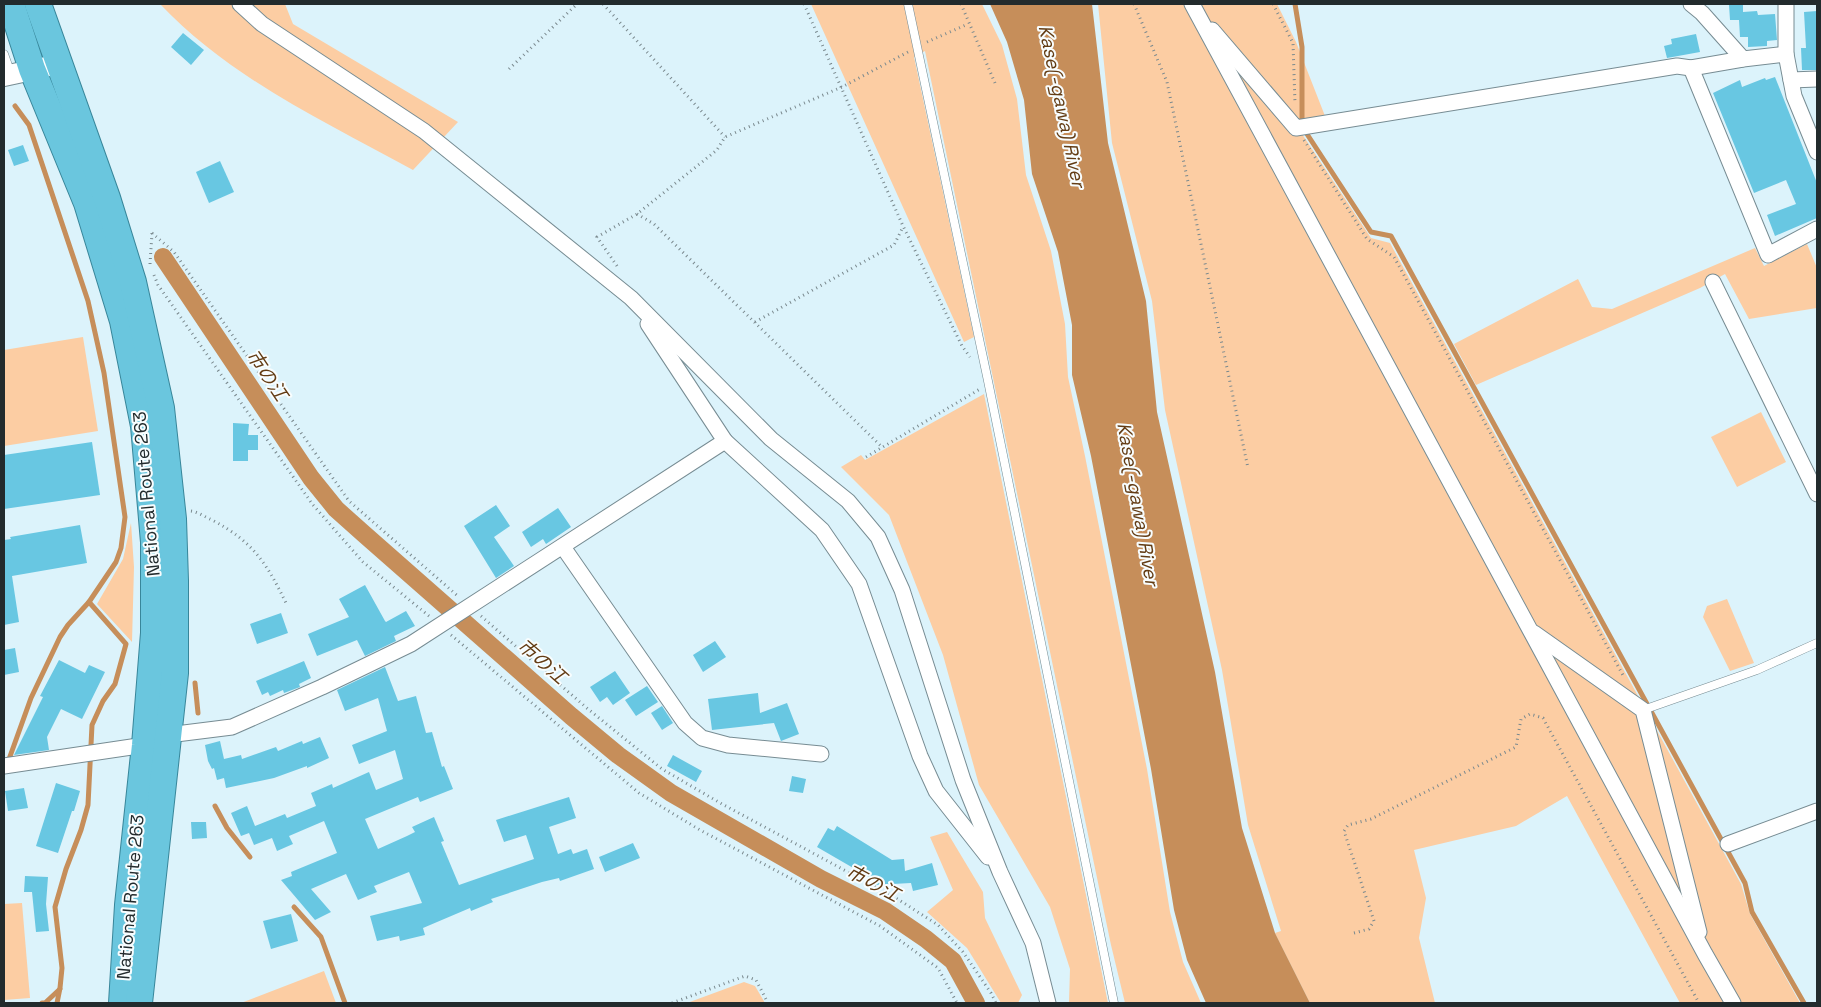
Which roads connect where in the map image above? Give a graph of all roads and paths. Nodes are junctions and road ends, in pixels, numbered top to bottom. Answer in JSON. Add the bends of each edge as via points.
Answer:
{"nodes":[{"id":1,"x":11,"y":4,"type":"edge"},
{"id":2,"x":38,"y":4,"type":"edge"},
{"id":3,"x":240,"y":4,"type":"edge"},
{"id":4,"x":577,"y":4,"type":"edge"},
{"id":5,"x":603,"y":4,"type":"edge"},
{"id":6,"x":804,"y":4,"type":"edge"},
{"id":7,"x":908,"y":4,"type":"edge"},
{"id":8,"x":961,"y":4,"type":"edge"},
{"id":9,"x":1134,"y":4,"type":"edge"},
{"id":10,"x":1273,"y":4,"type":"edge"},
{"id":11,"x":1691,"y":4,"type":"edge"},
{"id":12,"x":1786,"y":4,"type":"edge"},
{"id":13,"x":1192,"y":6,"type":"edge"},
{"id":14,"x":968,"y":24,"type":"junction"},
{"id":15,"x":916,"y":48,"type":"junction"},
{"id":16,"x":4,"y":54,"type":"edge"},
{"id":17,"x":1786,"y":54,"type":"junction"},
{"id":18,"x":1743,"y":59,"type":"junction"},
{"id":19,"x":60,"y":65,"type":"junction"},
{"id":20,"x":1691,"y":68,"type":"junction"},
{"id":21,"x":510,"y":69,"type":"dead end"},
{"id":22,"x":16,"y":73,"type":"edge"},
{"id":23,"x":1817,"y":79,"type":"edge"},
{"id":24,"x":1791,"y":80,"type":"junction"},
{"id":25,"x":995,"y":83,"type":"dead end"},
{"id":26,"x":842,"y":87,"type":"junction"},
{"id":27,"x":1296,"y":128,"type":"junction"},
{"id":28,"x":725,"y":137,"type":"junction"},
{"id":29,"x":1817,"y":152,"type":"edge"},
{"id":30,"x":636,"y":214,"type":"junction"},
{"id":31,"x":903,"y":226,"type":"junction"},
{"id":32,"x":1817,"y":229,"type":"edge"},
{"id":33,"x":618,"y":267,"type":"dead end"},
{"id":34,"x":1713,"y":282,"type":"dead end"},
{"id":35,"x":631,"y":298,"type":"junction"},
{"id":36,"x":754,"y":322,"type":"junction"},
{"id":37,"x":988,"y":381,"type":"junction"},
{"id":38,"x":725,"y":441,"type":"junction"},
{"id":39,"x":882,"y":447,"type":"junction"},
{"id":40,"x":866,"y":456,"type":"dead end"},
{"id":41,"x":1248,"y":468,"type":"dead end"},
{"id":42,"x":1817,"y":494,"type":"edge"},
{"id":43,"x":186,"y":510,"type":"dead end"},
{"id":44,"x":563,"y":546,"type":"junction"},
{"id":45,"x":287,"y":605,"type":"dead end"},
{"id":46,"x":471,"y":607,"type":"junction"},
{"id":47,"x":440,"y":626,"type":"junction"},
{"id":48,"x":1530,"y":631,"type":"junction"},
{"id":49,"x":1817,"y":643,"type":"edge"},
{"id":50,"x":1649,"y":709,"type":"junction"},
{"id":51,"x":156,"y":740,"type":"junction"},
{"id":52,"x":821,"y":754,"type":"dead end"},
{"id":53,"x":8,"y":765,"type":"edge"},
{"id":54,"x":1817,"y":811,"type":"edge"},
{"id":55,"x":1728,"y":844,"type":"dead end"},
{"id":56,"x":1000,"y":872,"type":"junction"},
{"id":57,"x":1354,"y":933,"type":"dead end"},
{"id":58,"x":1705,"y":954,"type":"junction"},
{"id":59,"x":122,"y":1003,"type":"edge"},
{"id":60,"x":140,"y":1003,"type":"edge"},
{"id":61,"x":672,"y":1003,"type":"edge"},
{"id":62,"x":768,"y":1003,"type":"edge"},
{"id":63,"x":957,"y":1003,"type":"edge"},
{"id":64,"x":996,"y":1003,"type":"edge"},
{"id":65,"x":1048,"y":1003,"type":"edge"},
{"id":66,"x":1114,"y":1003,"type":"edge"},
{"id":67,"x":1699,"y":1003,"type":"edge"},
{"id":68,"x":1733,"y":1003,"type":"edge"}],
"edges":[{"from":1,"to":22,"type":"highway","name":"National Route 263"},
{"from":2,"to":19,"type":"highway","name":"National Route 263"},
{"from":3,"to":35,"type":"street","via":[[262,24],[424,131]]},
{"from":4,"to":21,"type":"path"},
{"from":5,"to":28,"type":"path"},
{"from":6,"to":26,"type":"path"},
{"from":7,"to":15,"type":"lane"},
{"from":8,"to":14,"type":"path"},
{"from":9,"to":41,"type":"path","via":[[1167,82]]},
{"from":10,"to":27,"type":"path","via":[[1293,42]]},
{"from":11,"to":18,"type":"street"},
{"from":12,"to":17,"type":"street"},
{"from":13,"to":27,"type":"street"},
{"from":13,"to":48,"type":"street"},
{"from":14,"to":15,"type":"path"},
{"from":14,"to":25,"type":"path"},
{"from":15,"to":26,"type":"path"},
{"from":15,"to":37,"type":"lane"},
{"from":16,"to":22,"type":"lane"},
{"from":17,"to":18,"type":"street"},
{"from":17,"to":24,"type":"street"},
{"from":18,"to":20,"type":"street"},
{"from":19,"to":22,"type":"street"},
{"from":19,"to":51,"type":"highway","name":"National Route 263","via":[[133,282],[161,408],[173,519],[175,673]]},
{"from":20,"to":27,"type":"street","via":[[1677,66]]},
{"from":20,"to":32,"type":"street","via":[[1768,255]]},
{"from":22,"to":51,"type":"highway","name":"National Route 263","via":[[87,203],[123,321],[144,426],[154,542]]},
{"from":23,"to":24,"type":"street"},
{"from":24,"to":29,"type":"street","via":[[1794,96]]},
{"from":26,"to":28,"type":"path"},
{"from":26,"to":31,"type":"path"},
{"from":27,"to":50,"type":"path","via":[[1367,239],[1394,257]]},
{"from":28,"to":30,"type":"path","via":[[717,150]]},
{"from":30,"to":33,"type":"path","via":[[597,237]]},
{"from":30,"to":36,"type":"path","via":[[654,224]]},
{"from":31,"to":36,"type":"path","via":[[894,245]]},
{"from":31,"to":37,"type":"path","via":[[962,346]]},
{"from":34,"to":42,"type":"street"},
{"from":35,"to":38,"type":"street"},
{"from":35,"to":56,"type":"street","via":[[772,439],[848,502],[878,537],[902,590],[963,780]]},
{"from":36,"to":39,"type":"path"},
{"from":37,"to":39,"type":"path","via":[[980,389]]},
{"from":37,"to":66,"type":"lane"},
{"from":38,"to":44,"type":"street"},
{"from":38,"to":56,"type":"street","via":[[822,530],[859,584],[920,756],[936,792]]},
{"from":39,"to":40,"type":"path"},
{"from":43,"to":45,"type":"path","via":[[231,530],[261,558]]},
{"from":44,"to":46,"type":"street"},
{"from":44,"to":52,"type":"street","via":[[685,723],[702,738],[728,745]]},
{"from":46,"to":47,"type":"street"},
{"from":46,"to":47,"type":"path","via":[[349,501],[174,252],[152,232],[150,264],[158,285],[313,505],[363,562]]},
{"from":46,"to":64,"type":"path","via":[[662,769],[896,898],[938,925],[963,952]]},
{"from":47,"to":51,"type":"street","via":[[322,688],[232,727]]},
{"from":47,"to":63,"type":"path","via":[[640,793],[700,830],[880,926],[938,968]]},
{"from":48,"to":50,"type":"street"},
{"from":48,"to":58,"type":"street"},
{"from":49,"to":50,"type":"lane","via":[[1757,670]]},
{"from":50,"to":58,"type":"street"},
{"from":51,"to":53,"type":"street"},
{"from":51,"to":59,"type":"highway","name":"National Route 263","via":[[128,904]]},
{"from":51,"to":60,"type":"highway","name":"National Route 263"},
{"from":54,"to":55,"type":"street"},
{"from":56,"to":65,"type":"street","via":[[1033,943]]},
{"from":57,"to":67,"type":"path","via":[[1368,929],[1374,922],[1344,831],[1348,825],[1371,820],[1516,746],[1521,719],[1530,714],[1543,718]]},
{"from":58,"to":68,"type":"street"},
{"from":61,"to":62,"type":"path","via":[[745,976],[756,980]]}]}
